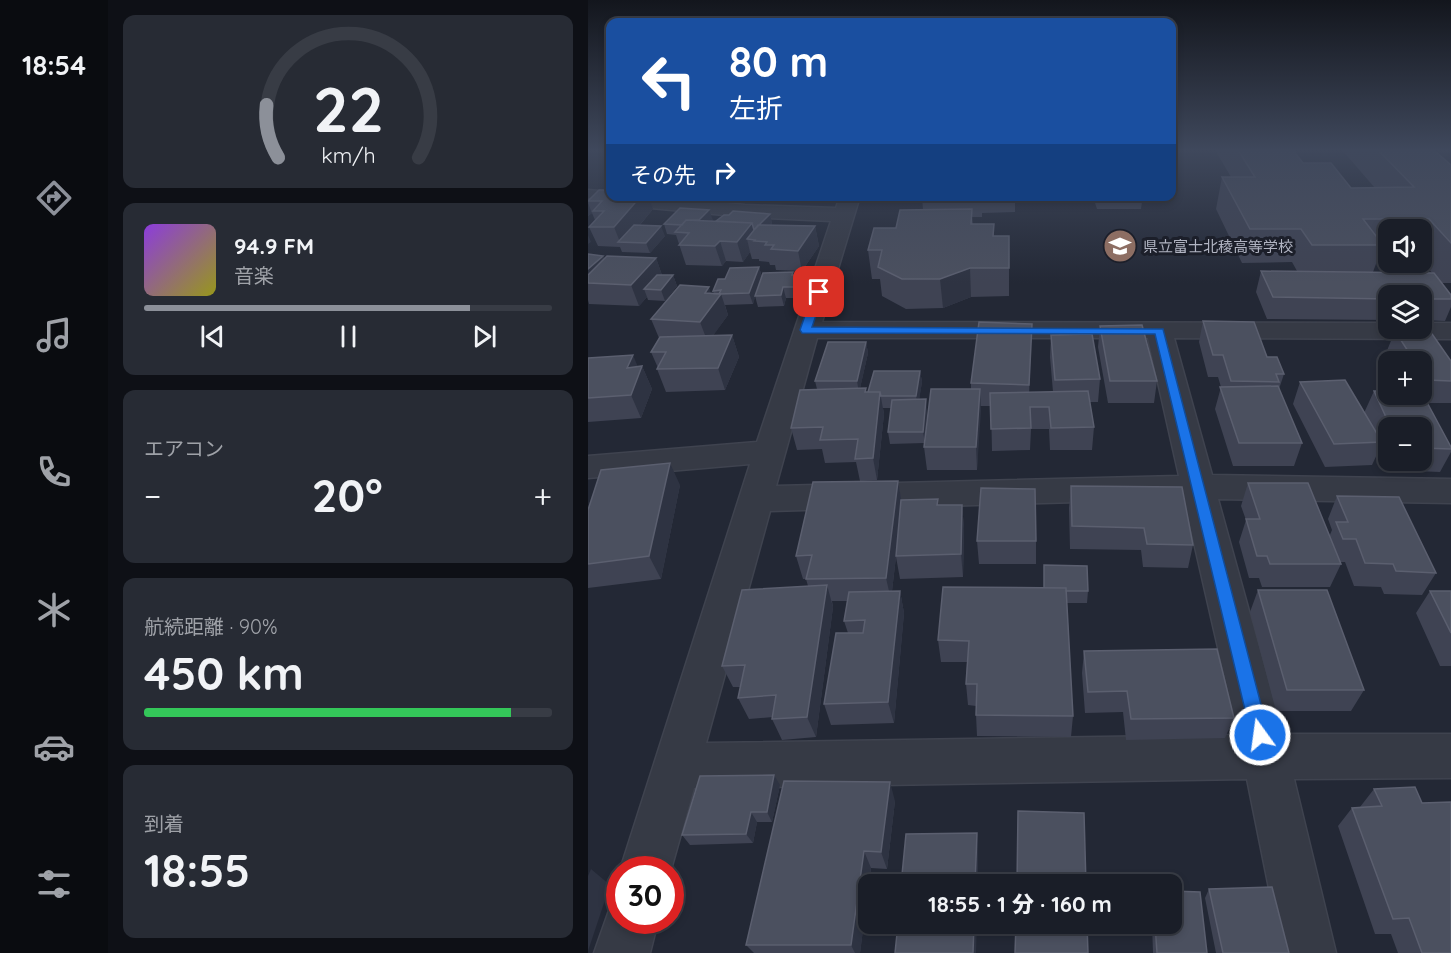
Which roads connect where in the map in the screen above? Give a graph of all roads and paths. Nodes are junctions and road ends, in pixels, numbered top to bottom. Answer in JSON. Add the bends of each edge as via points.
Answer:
{"nodes":[{"id":1,"x":588,"y":196,"type":"edge"},
{"id":2,"x":606,"y":198,"type":"edge"},
{"id":3,"x":637,"y":201,"type":"edge"},
{"id":4,"x":847,"y":206,"type":"edge"},
{"id":5,"x":806,"y":330,"type":"junction"},
{"id":6,"x":1159,"y":331,"type":"junction"},
{"id":7,"x":1451,"y":331,"type":"edge"},
{"id":8,"x":770,"y":452,"type":"junction"},
{"id":9,"x":588,"y":467,"type":"edge"},
{"id":10,"x":1198,"y":486,"type":"junction"},
{"id":11,"x":1451,"y":491,"type":"edge"},
{"id":12,"x":756,"y":499,"type":"junction"},
{"id":13,"x":1451,"y":756,"type":"edge"},
{"id":14,"x":1266,"y":758,"type":"junction"},
{"id":15,"x":676,"y":766,"type":"junction"},
{"id":16,"x":650,"y":856,"type":"edge"},
{"id":17,"x":627,"y":934,"type":"edge"},
{"id":18,"x":622,"y":953,"type":"edge"},
{"id":19,"x":1309,"y":953,"type":"edge"}],
"edges":[{"from":1,"to":2,"type":"street"},
{"from":3,"to":4,"type":"street","via":[[745,212]]},
{"from":4,"to":5,"type":"street"},
{"from":5,"to":6,"type":"street"},
{"from":5,"to":8,"type":"street"},
{"from":6,"to":7,"type":"street"},
{"from":6,"to":10,"type":"street"},
{"from":8,"to":9,"type":"street"},
{"from":8,"to":12,"type":"street"},
{"from":10,"to":11,"type":"street"},
{"from":10,"to":12,"type":"street"},
{"from":10,"to":14,"type":"street"},
{"from":12,"to":15,"type":"street"},
{"from":13,"to":14,"type":"street"},
{"from":14,"to":15,"type":"street"},
{"from":14,"to":19,"type":"street"},
{"from":15,"to":16,"type":"street"},
{"from":17,"to":18,"type":"street"}]}
